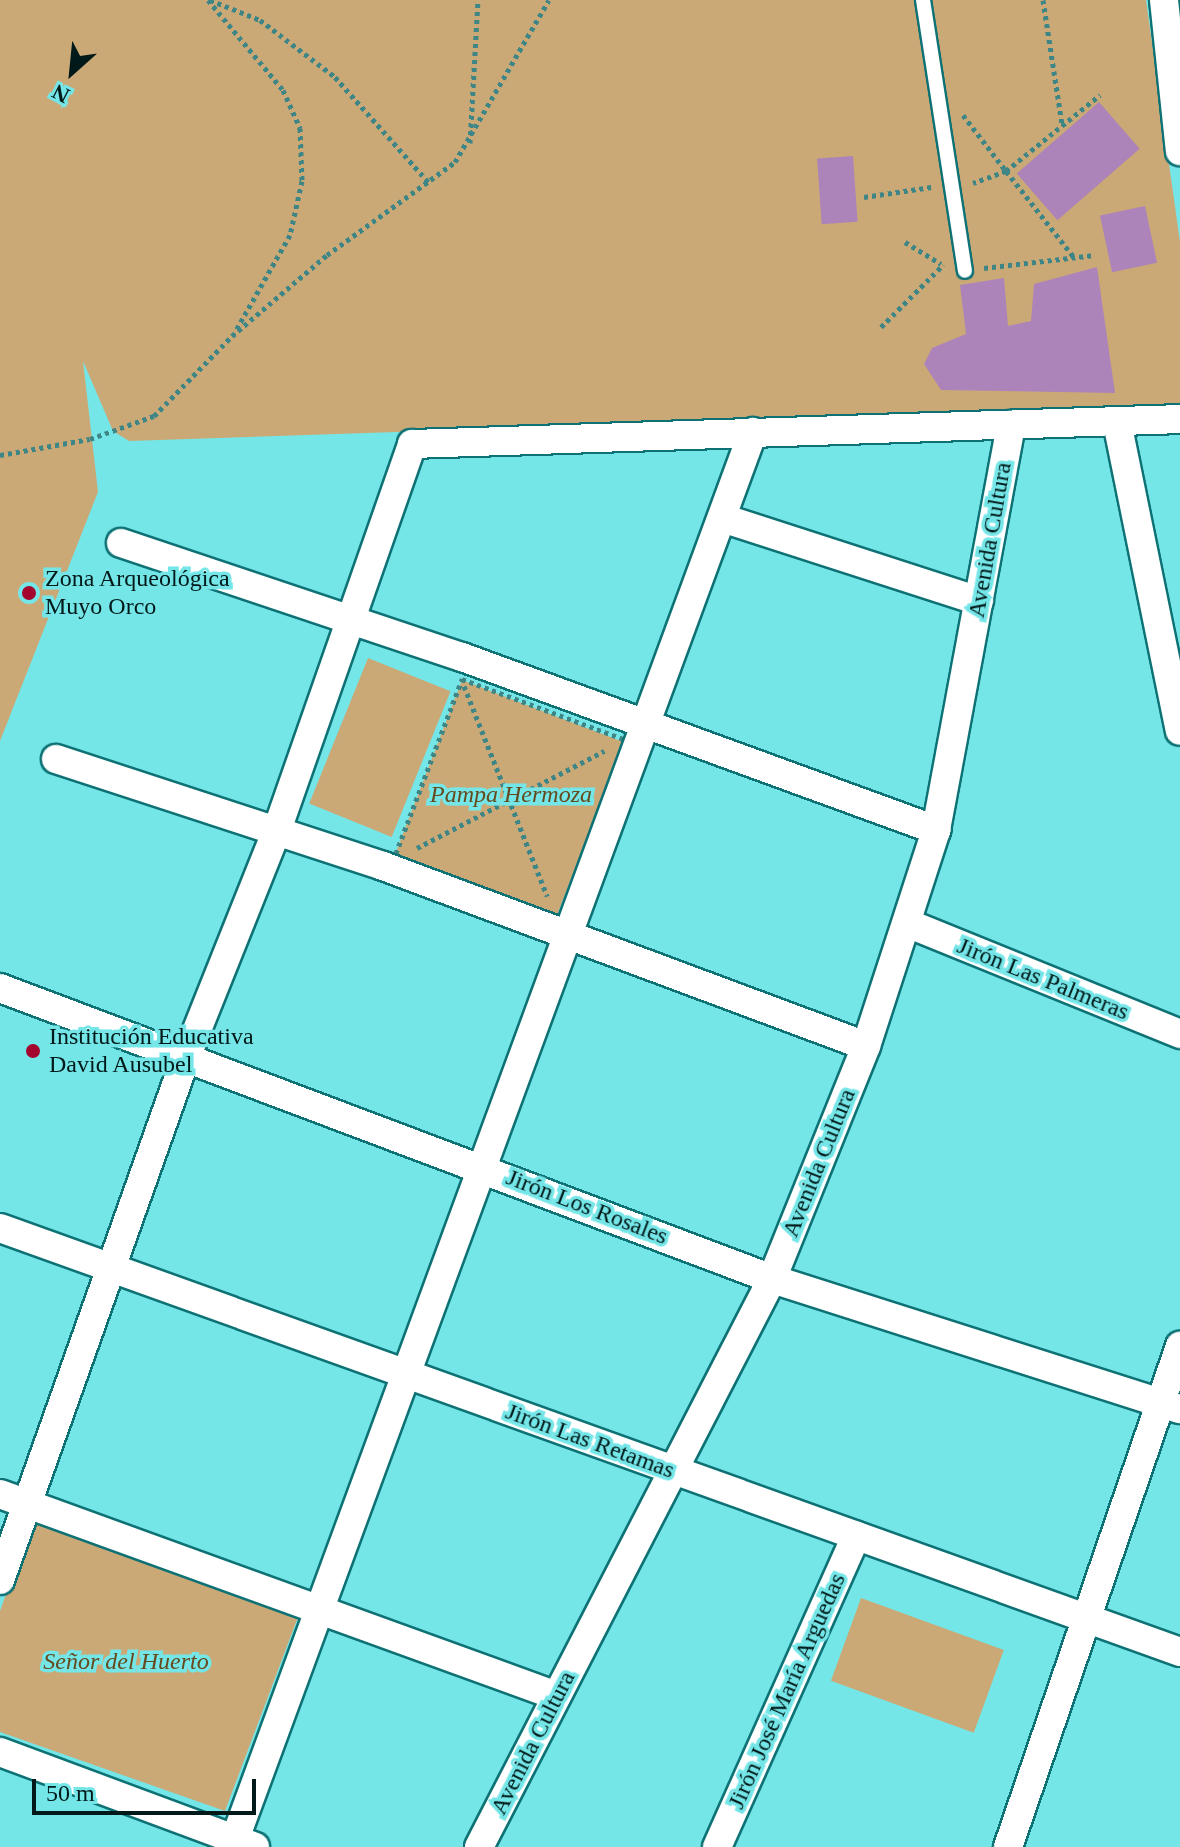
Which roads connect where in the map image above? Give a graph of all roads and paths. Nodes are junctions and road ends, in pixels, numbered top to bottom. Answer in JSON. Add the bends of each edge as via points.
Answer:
{"nodes":[{"id":1,"x":208,"y":0,"type":"edge"},
{"id":2,"x":478,"y":0,"type":"edge"},
{"id":3,"x":549,"y":0,"type":"edge"},
{"id":4,"x":923,"y":0,"type":"edge"},
{"id":5,"x":1043,"y":0,"type":"edge"},
{"id":6,"x":1164,"y":0,"type":"edge"},
{"id":7,"x":1100,"y":95,"type":"dead end"},
{"id":8,"x":1063,"y":125,"type":"junction"},
{"id":9,"x":470,"y":145,"type":"junction"},
{"id":10,"x":1180,"y":151,"type":"edge"},
{"id":11,"x":430,"y":184,"type":"junction"},
{"id":12,"x":905,"y":242,"type":"dead end"},
{"id":13,"x":1073,"y":256,"type":"dead end"},
{"id":14,"x":941,"y":264,"type":"dead end"},
{"id":15,"x":965,"y":271,"type":"dead end"},
{"id":16,"x":232,"y":336,"type":"junction"},
{"id":17,"x":1180,"y":419,"type":"edge"},
{"id":18,"x":1117,"y":422,"type":"junction"},
{"id":19,"x":1011,"y":425,"type":"junction"},
{"id":20,"x":753,"y":432,"type":"junction"},
{"id":21,"x":0,"y":455,"type":"edge"},
{"id":22,"x":722,"y":518,"type":"junction"},
{"id":23,"x":121,"y":543,"type":"dead end"},
{"id":24,"x":979,"y":601,"type":"junction"},
{"id":25,"x":350,"y":623,"type":"junction"},
{"id":26,"x":462,"y":668,"type":"junction"},
{"id":27,"x":1180,"y":731,"type":"edge"},
{"id":28,"x":636,"y":733,"type":"junction"},
{"id":29,"x":56,"y":759,"type":"dead end"},
{"id":30,"x":508,"y":799,"type":"junction"},
{"id":31,"x":936,"y":830,"type":"junction"},
{"id":32,"x":276,"y":833,"type":"junction"},
{"id":33,"x":388,"y":863,"type":"junction"},
{"id":34,"x":907,"y":923,"type":"junction"},
{"id":35,"x":564,"y":928,"type":"junction"},
{"id":36,"x":0,"y":988,"type":"edge"},
{"id":37,"x":1180,"y":1034,"type":"edge"},
{"id":38,"x":866,"y":1046,"type":"junction"},
{"id":39,"x":185,"y":1060,"type":"junction"},
{"id":40,"x":479,"y":1165,"type":"junction"},
{"id":41,"x":0,"y":1228,"type":"edge"},
{"id":42,"x":113,"y":1269,"type":"junction"},
{"id":43,"x":772,"y":1279,"type":"junction"},
{"id":44,"x":1180,"y":1346,"type":"edge"},
{"id":45,"x":404,"y":1373,"type":"junction"},
{"id":46,"x":1171,"y":1406,"type":"edge"},
{"id":47,"x":673,"y":1471,"type":"junction"},
{"id":48,"x":0,"y":1494,"type":"edge"},
{"id":49,"x":29,"y":1504,"type":"junction"},
{"id":50,"x":856,"y":1536,"type":"junction"},
{"id":51,"x":0,"y":1580,"type":"edge"},
{"id":52,"x":319,"y":1607,"type":"junction"},
{"id":53,"x":1091,"y":1620,"type":"junction"},
{"id":54,"x":1180,"y":1652,"type":"edge"},
{"id":55,"x":557,"y":1696,"type":"junction"},
{"id":56,"x":0,"y":1752,"type":"edge"},
{"id":57,"x":240,"y":1844,"type":"edge"},
{"id":58,"x":479,"y":1847,"type":"edge"},
{"id":59,"x":717,"y":1847,"type":"edge"},
{"id":60,"x":1008,"y":1847,"type":"edge"}],
"edges":[{"from":1,"to":11,"type":"path","via":[[260,20],[335,77]]},
{"from":1,"to":16,"type":"path","via":[[283,90],[300,128],[302,181],[290,235]]},
{"from":2,"to":9,"type":"path"},
{"from":3,"to":9,"type":"path"},
{"from":4,"to":15,"type":"lane"},
{"from":5,"to":8,"type":"path"},
{"from":6,"to":10,"type":"street"},
{"from":7,"to":8,"type":"path"},
{"from":8,"to":13,"type":"path","via":[[1006,171]]},
{"from":9,"to":11,"type":"path"},
{"from":11,"to":16,"type":"path","via":[[327,255]]},
{"from":12,"to":14,"type":"path"},
{"from":16,"to":21,"type":"path","via":[[154,416],[90,439]]},
{"from":17,"to":18,"type":"street"},
{"from":18,"to":19,"type":"street"},
{"from":18,"to":27,"type":"street"},
{"from":19,"to":20,"type":"street"},
{"from":19,"to":24,"type":"street","name":"Avenida Cultura"},
{"from":20,"to":22,"type":"street"},
{"from":20,"to":25,"type":"street","via":[[412,444]]},
{"from":22,"to":24,"type":"street"},
{"from":22,"to":28,"type":"street"},
{"from":23,"to":25,"type":"street"},
{"from":24,"to":31,"type":"street","name":"Avenida Cultura"},
{"from":25,"to":26,"type":"street"},
{"from":25,"to":32,"type":"street"},
{"from":26,"to":28,"type":"street"},
{"from":26,"to":28,"type":"path"},
{"from":26,"to":30,"type":"path"},
{"from":26,"to":33,"type":"path"},
{"from":28,"to":30,"type":"path"},
{"from":28,"to":31,"type":"street"},
{"from":28,"to":35,"type":"street"},
{"from":28,"to":35,"type":"path"},
{"from":29,"to":32,"type":"street"},
{"from":30,"to":33,"type":"path"},
{"from":30,"to":35,"type":"path"},
{"from":31,"to":34,"type":"street","name":"Avenida Cultura"},
{"from":32,"to":33,"type":"street"},
{"from":32,"to":39,"type":"street"},
{"from":33,"to":35,"type":"street"},
{"from":33,"to":35,"type":"path"},
{"from":34,"to":37,"type":"street","name":"Jirón Las Palmeras"},
{"from":34,"to":38,"type":"street","name":"Avenida Cultura"},
{"from":35,"to":38,"type":"street"},
{"from":35,"to":40,"type":"street"},
{"from":36,"to":39,"type":"street","name":"Jirón Los Rosales"},
{"from":38,"to":43,"type":"street","name":"Avenida Cultura"},
{"from":39,"to":40,"type":"street","name":"Jirón Los Rosales"},
{"from":39,"to":42,"type":"street"},
{"from":40,"to":43,"type":"street","name":"Jirón Los Rosales"},
{"from":40,"to":45,"type":"street"},
{"from":41,"to":42,"type":"street","name":"Jirón Las Retamas"},
{"from":42,"to":45,"type":"street","name":"Jirón Las Retamas"},
{"from":42,"to":49,"type":"street"},
{"from":43,"to":46,"type":"street","name":"Jirón Los Rosales"},
{"from":43,"to":47,"type":"street","name":"Avenida Cultura"},
{"from":44,"to":46,"type":"street"},
{"from":45,"to":47,"type":"street","name":"Jirón Las Retamas"},
{"from":45,"to":52,"type":"street"},
{"from":46,"to":53,"type":"street"},
{"from":47,"to":50,"type":"street","name":"Jirón Las Retamas"},
{"from":47,"to":55,"type":"street","name":"Avenida Cultura"},
{"from":48,"to":49,"type":"street"},
{"from":49,"to":51,"type":"street"},
{"from":49,"to":52,"type":"street"},
{"from":50,"to":53,"type":"street","name":"Jirón Las Retamas"},
{"from":50,"to":59,"type":"street","name":"Jirón José María Arguedas"},
{"from":52,"to":55,"type":"street"},
{"from":52,"to":57,"type":"street"},
{"from":53,"to":54,"type":"street","name":"Jirón Las Retamas"},
{"from":53,"to":60,"type":"street"},
{"from":55,"to":58,"type":"street","name":"Avenida Cultura"},
{"from":56,"to":57,"type":"street"}]}
